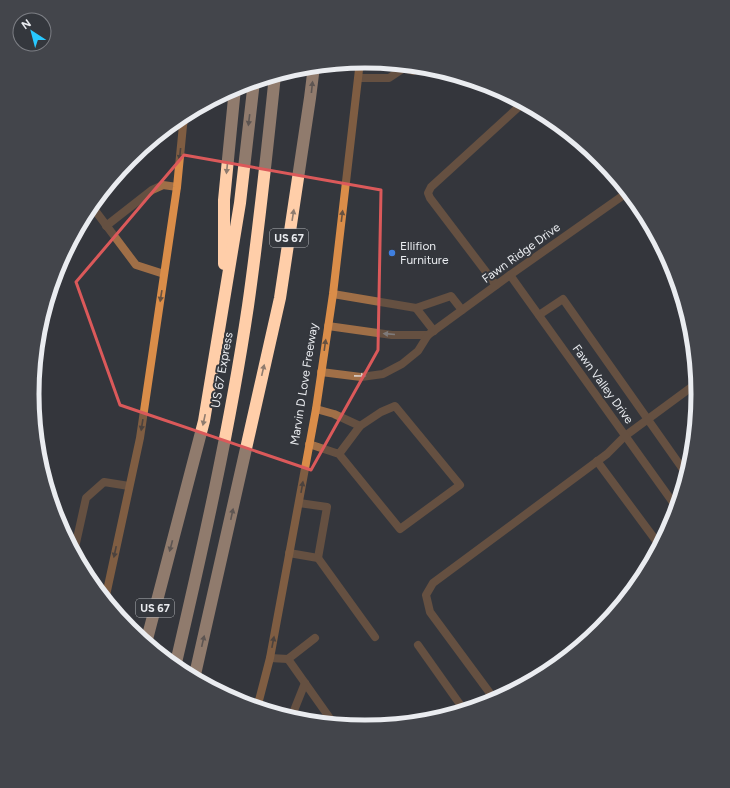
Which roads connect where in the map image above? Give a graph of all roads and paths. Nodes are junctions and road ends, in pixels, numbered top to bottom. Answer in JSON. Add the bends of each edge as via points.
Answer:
{"nodes":[{"id":1,"x":360,"y":68,"type":"edge"},
{"id":2,"x":398,"y":70,"type":"edge"},
{"id":3,"x":313,"y":72,"type":"edge"},
{"id":4,"x":359,"y":78,"type":"junction"},
{"id":5,"x":274,"y":81,"type":"edge"},
{"id":6,"x":253,"y":88,"type":"edge"},
{"id":7,"x":234,"y":96,"type":"edge"},
{"id":8,"x":519,"y":107,"type":"edge"},
{"id":9,"x":181,"y":125,"type":"edge"},
{"id":10,"x":177,"y":187,"type":"junction"},
{"id":11,"x":623,"y":195,"type":"edge"},
{"id":12,"x":95,"y":211,"type":"edge"},
{"id":13,"x":106,"y":226,"type":"junction"},
{"id":14,"x":164,"y":274,"type":"junction"},
{"id":15,"x":510,"y":275,"type":"junction"},
{"id":16,"x":496,"y":285,"type":"junction"},
{"id":17,"x":333,"y":294,"type":"junction"},
{"id":18,"x":225,"y":299,"type":"junction"},
{"id":19,"x":416,"y":308,"type":"junction"},
{"id":20,"x":462,"y":310,"type":"junction"},
{"id":21,"x":539,"y":315,"type":"junction"},
{"id":22,"x":328,"y":326,"type":"junction"},
{"id":23,"x":431,"y":333,"type":"junction"},
{"id":24,"x":321,"y":372,"type":"junction"},
{"id":25,"x":691,"y":388,"type":"edge"},
{"id":26,"x":316,"y":409,"type":"junction"},
{"id":27,"x":647,"y":420,"type":"junction"},
{"id":28,"x":360,"y":426,"type":"junction"},
{"id":29,"x":626,"y":436,"type":"junction"},
{"id":30,"x":310,"y":444,"type":"junction"},
{"id":31,"x":339,"y":454,"type":"junction"},
{"id":32,"x":597,"y":461,"type":"junction"},
{"id":33,"x":682,"y":469,"type":"edge"},
{"id":34,"x":129,"y":486,"type":"junction"},
{"id":35,"x":673,"y":502,"type":"edge"},
{"id":36,"x":299,"y":503,"type":"junction"},
{"id":37,"x":656,"y":540,"type":"edge"},
{"id":38,"x":76,"y":543,"type":"edge"},
{"id":39,"x":289,"y":553,"type":"junction"},
{"id":40,"x":318,"y":558,"type":"junction"},
{"id":41,"x":107,"y":593,"type":"edge"},
{"id":42,"x":148,"y":637,"type":"edge"},
{"id":43,"x":375,"y":637,"type":"dead end"},
{"id":44,"x":315,"y":638,"type":"dead end"},
{"id":45,"x":418,"y":645,"type":"dead end"},
{"id":46,"x":270,"y":658,"type":"junction"},
{"id":47,"x":288,"y":659,"type":"junction"},
{"id":48,"x":177,"y":660,"type":"edge"},
{"id":49,"x":196,"y":672,"type":"edge"},
{"id":50,"x":305,"y":683,"type":"junction"},
{"id":51,"x":491,"y":695,"type":"edge"},
{"id":52,"x":259,"y":703,"type":"edge"},
{"id":53,"x":461,"y":706,"type":"edge"},
{"id":54,"x":293,"y":712,"type":"edge"},
{"id":55,"x":330,"y":718,"type":"edge"}],
"edges":[{"from":1,"to":4,"type":"main road","name":"Marvin D Love Freeway"},
{"from":2,"to":4,"type":"street","via":[[389,78]]},
{"from":49,"to":3,"type":"highway","number":"US 67","one_way":true,"via":[[280,298]]},
{"from":17,"to":4,"type":"main road","name":"Marvin D Love Freeway","one_way":true},
{"from":5,"to":48,"type":"highway","name":"US 67 Express","via":[[261,208],[244,330],[204,541]]},
{"from":6,"to":18,"type":"highway","number":"US 67","one_way":true,"via":[[240,203]]},
{"from":7,"to":18,"type":"highway","one_way":true,"via":[[224,200]]},
{"from":8,"to":16,"type":"street","via":[[431,186],[428,193]]},
{"from":9,"to":10,"type":"main road","one_way":true},
{"from":10,"to":13,"type":"street","via":[[162,185],[152,190]]},
{"from":10,"to":14,"type":"main road"},
{"from":11,"to":15,"type":"street","name":"Fawn Ridge Drive"},
{"from":12,"to":13,"type":"street"},
{"from":13,"to":14,"type":"street","via":[[136,265]]},
{"from":14,"to":34,"type":"main road","one_way":true,"via":[[140,438]]},
{"from":15,"to":16,"type":"street","name":"Fawn Ridge Drive"},
{"from":15,"to":21,"type":"street","name":"Fawn Valley Drive"},
{"from":16,"to":20,"type":"street","name":"Fawn Ridge Drive"},
{"from":17,"to":19,"type":"street"},
{"from":17,"to":22,"type":"main road","name":"Marvin D Love Freeway"},
{"from":18,"to":42,"type":"highway","number":"US 67","one_way":true,"via":[[204,420]]},
{"from":19,"to":20,"type":"street","via":[[451,296]]},
{"from":19,"to":23,"type":"street"},
{"from":20,"to":23,"type":"street","name":"Fawn Ridge Drive"},
{"from":21,"to":27,"type":"street","via":[[563,299]]},
{"from":21,"to":29,"type":"street","name":"Fawn Valley Drive"},
{"from":23,"to":22,"type":"street","one_way":true,"via":[[392,335]]},
{"from":24,"to":22,"type":"main road","name":"Marvin D Love Freeway","one_way":true},
{"from":24,"to":23,"type":"street","name":"Fawn Ridge Drive","one_way":true,"via":[[361,377],[383,374],[402,364],[418,351]]},
{"from":24,"to":26,"type":"main road","name":"Marvin D Love Freeway"},
{"from":25,"to":27,"type":"street"},
{"from":26,"to":28,"type":"street"},
{"from":26,"to":30,"type":"main road","name":"Marvin D Love Freeway"},
{"from":27,"to":29,"type":"street"},
{"from":27,"to":33,"type":"street"},
{"from":28,"to":31,"type":"street"},
{"from":28,"to":31,"type":"street","via":[[395,406],[460,485],[400,529]]},
{"from":29,"to":32,"type":"street"},
{"from":29,"to":35,"type":"street","name":"Fawn Valley Drive"},
{"from":30,"to":31,"type":"street"},
{"from":36,"to":30,"type":"main road","name":"Marvin D Love Freeway","one_way":true},
{"from":32,"to":37,"type":"street"},
{"from":32,"to":51,"type":"street","via":[[433,583],[426,595],[430,612]]},
{"from":34,"to":38,"type":"street","via":[[104,482],[86,498]]},
{"from":34,"to":41,"type":"main road","one_way":true},
{"from":36,"to":39,"type":"main road","name":"Marvin D Love Freeway"},
{"from":36,"to":40,"type":"street","via":[[327,507]]},
{"from":39,"to":40,"type":"street"},
{"from":46,"to":39,"type":"main road","name":"Marvin D Love Freeway","one_way":true},
{"from":40,"to":43,"type":"street"},
{"from":44,"to":47,"type":"street"},
{"from":45,"to":53,"type":"street"},
{"from":46,"to":47,"type":"street"},
{"from":46,"to":52,"type":"main road","name":"Marvin D Love Freeway"},
{"from":47,"to":50,"type":"street"},
{"from":50,"to":54,"type":"street"},
{"from":50,"to":55,"type":"street"}]}
